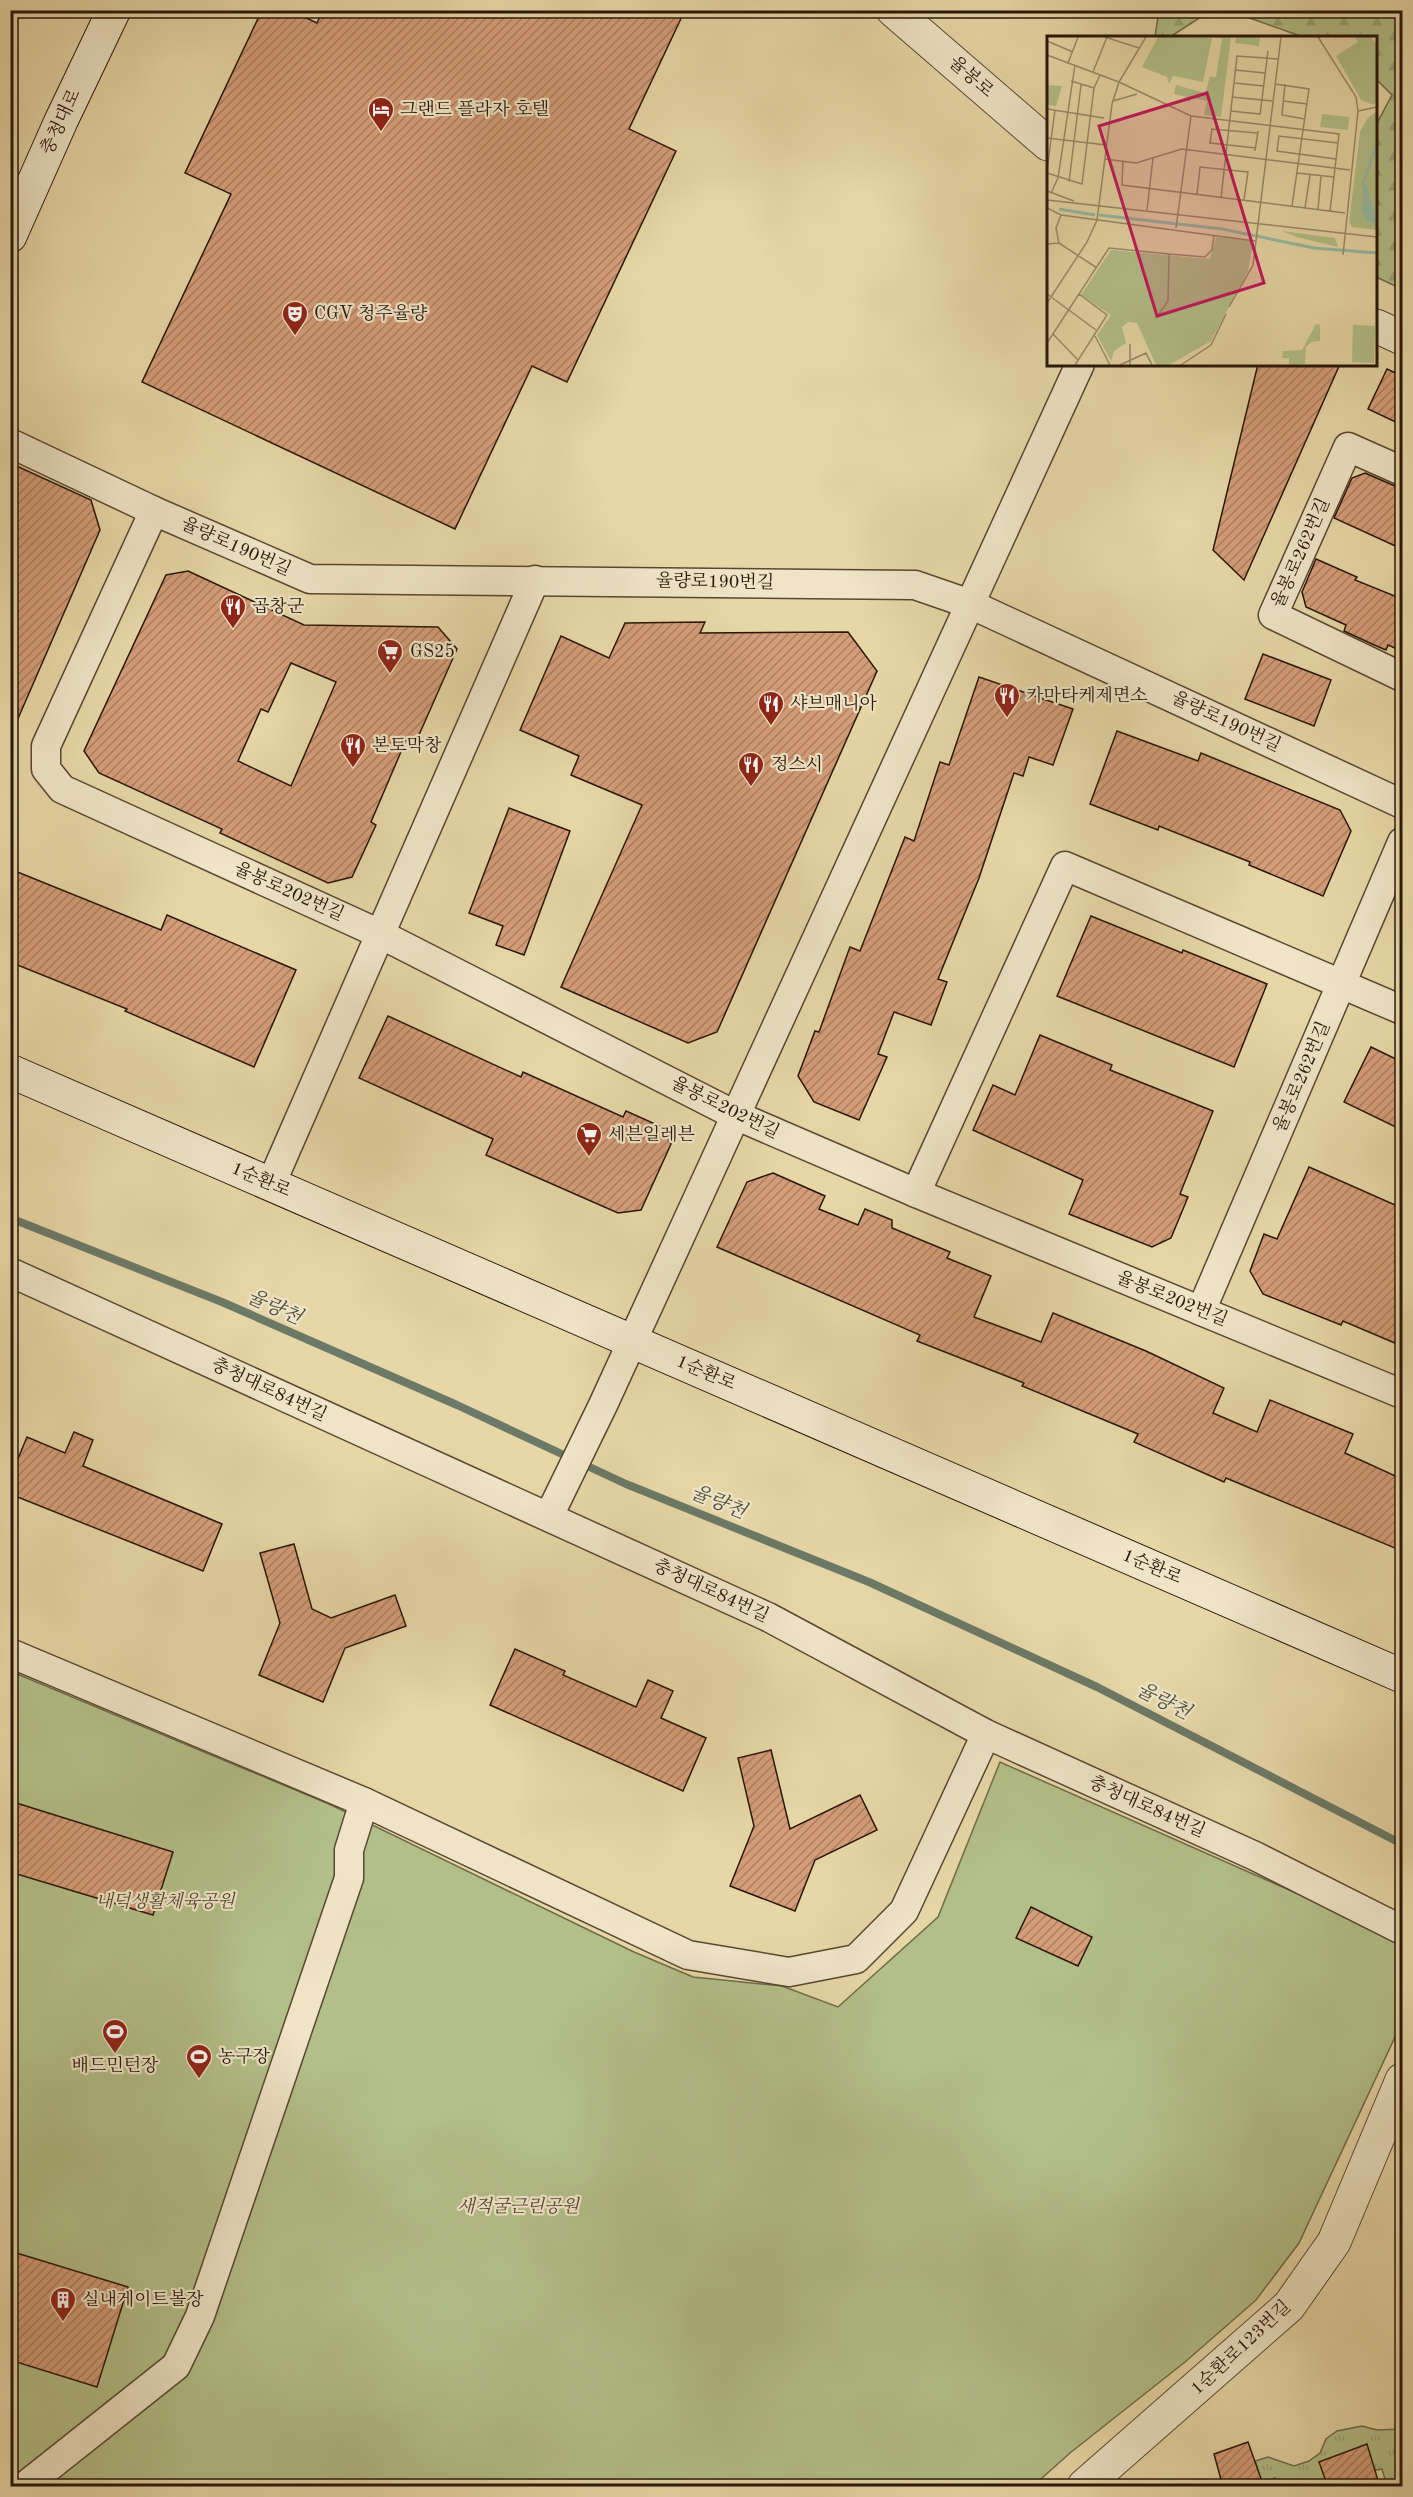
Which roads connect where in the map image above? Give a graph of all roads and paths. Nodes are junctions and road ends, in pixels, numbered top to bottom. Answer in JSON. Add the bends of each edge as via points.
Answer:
{"nodes":[{"id":1,"x":114,"y":10,"type":"edge"},
{"id":2,"x":893,"y":10,"type":"edge"},
{"id":3,"x":1047,"y":143,"type":"edge"},
{"id":4,"x":10,"y":236,"type":"edge"},
{"id":5,"x":1377,"y":326,"type":"edge"},
{"id":6,"x":1402,"y":338,"type":"edge"},
{"id":7,"x":1079,"y":366,"type":"edge"},
{"id":8,"x":10,"y":443,"type":"edge"},
{"id":9,"x":1402,"y":471,"type":"edge"},
{"id":10,"x":154,"y":511,"type":"junction"},
{"id":11,"x":535,"y":580,"type":"junction"},
{"id":12,"x":970,"y":604,"type":"junction"},
{"id":13,"x":1402,"y":677,"type":"edge"},
{"id":14,"x":1402,"y":804,"type":"edge"},
{"id":15,"x":1402,"y":842,"type":"edge"},
{"id":16,"x":380,"y":934,"type":"junction"},
{"id":17,"x":1341,"y":985,"type":"junction"},
{"id":18,"x":1402,"y":1010,"type":"edge"},
{"id":19,"x":10,"y":1071,"type":"edge"},
{"id":20,"x":735,"y":1115,"type":"junction"},
{"id":21,"x":271,"y":1184,"type":"junction"},
{"id":22,"x":916,"y":1193,"type":"junction"},
{"id":23,"x":10,"y":1272,"type":"edge"},
{"id":24,"x":1201,"y":1311,"type":"junction"},
{"id":25,"x":631,"y":1341,"type":"junction"},
{"id":26,"x":1402,"y":1394,"type":"edge"},
{"id":27,"x":549,"y":1516,"type":"junction"},
{"id":28,"x":10,"y":1653,"type":"edge"},
{"id":29,"x":1402,"y":1676,"type":"edge"},
{"id":30,"x":986,"y":1734,"type":"junction"},
{"id":31,"x":364,"y":1802,"type":"junction"},
{"id":32,"x":1402,"y":1930,"type":"edge"},
{"id":33,"x":1402,"y":2080,"type":"edge"},
{"id":34,"x":25,"y":2487,"type":"edge"},
{"id":35,"x":1083,"y":2487,"type":"edge"}],
"edges":[{"from":1,"to":4,"type":"main road","name":"충청대로"},
{"from":2,"to":3,"type":"main road","name":"율봉로"},
{"from":5,"to":6,"type":"main road"},
{"from":7,"to":12,"type":"street"},
{"from":8,"to":10,"type":"street","name":"율량로190번길"},
{"from":9,"to":13,"type":"street","name":"율봉로262번길","via":[[1348,447],[1273,615]]},
{"from":10,"to":11,"type":"street","name":"율량로190번길","via":[[310,579]]},
{"from":10,"to":16,"type":"street","name":"율봉로202번길","via":[[46,746],[46,768],[62,789]]},
{"from":11,"to":12,"type":"street","name":"율량로190번길","via":[[915,585]]},
{"from":11,"to":16,"type":"street"},
{"from":12,"to":14,"type":"street","name":"율량로190번길"},
{"from":12,"to":20,"type":"street"},
{"from":15,"to":17,"type":"street","name":"율봉로262번길"},
{"from":16,"to":20,"type":"street","name":"율봉로202번길"},
{"from":16,"to":21,"type":"street"},
{"from":17,"to":18,"type":"street"},
{"from":17,"to":22,"type":"street","via":[[1065,866]]},
{"from":17,"to":24,"type":"street","name":"율봉로262번길"},
{"from":19,"to":21,"type":"main road","name":"1순환로"},
{"from":20,"to":22,"type":"street","name":"율봉로202번길"},
{"from":20,"to":25,"type":"street"},
{"from":21,"to":25,"type":"main road","name":"1순환로"},
{"from":22,"to":24,"type":"street","name":"율봉로202번길"},
{"from":23,"to":27,"type":"street","name":"충청대로84번길"},
{"from":24,"to":26,"type":"street","name":"율봉로202번길"},
{"from":25,"to":27,"type":"street"},
{"from":25,"to":29,"type":"main road","name":"1순환로"},
{"from":27,"to":30,"type":"street","name":"충청대로84번길","via":[[768,1617]]},
{"from":28,"to":31,"type":"street"},
{"from":30,"to":31,"type":"street","via":[[904,1911],[856,1959],[789,1972],[688,1955]]},
{"from":30,"to":32,"type":"street","name":"충청대로84번길","via":[[1255,1856]]},
{"from":31,"to":34,"type":"street","via":[[349,1850],[349,1878],[318,1972],[200,2316],[181,2356],[176,2366]]},
{"from":33,"to":35,"type":"main road","name":"1순환로123번길","via":[[1334,2242],[1289,2306]]}]}
